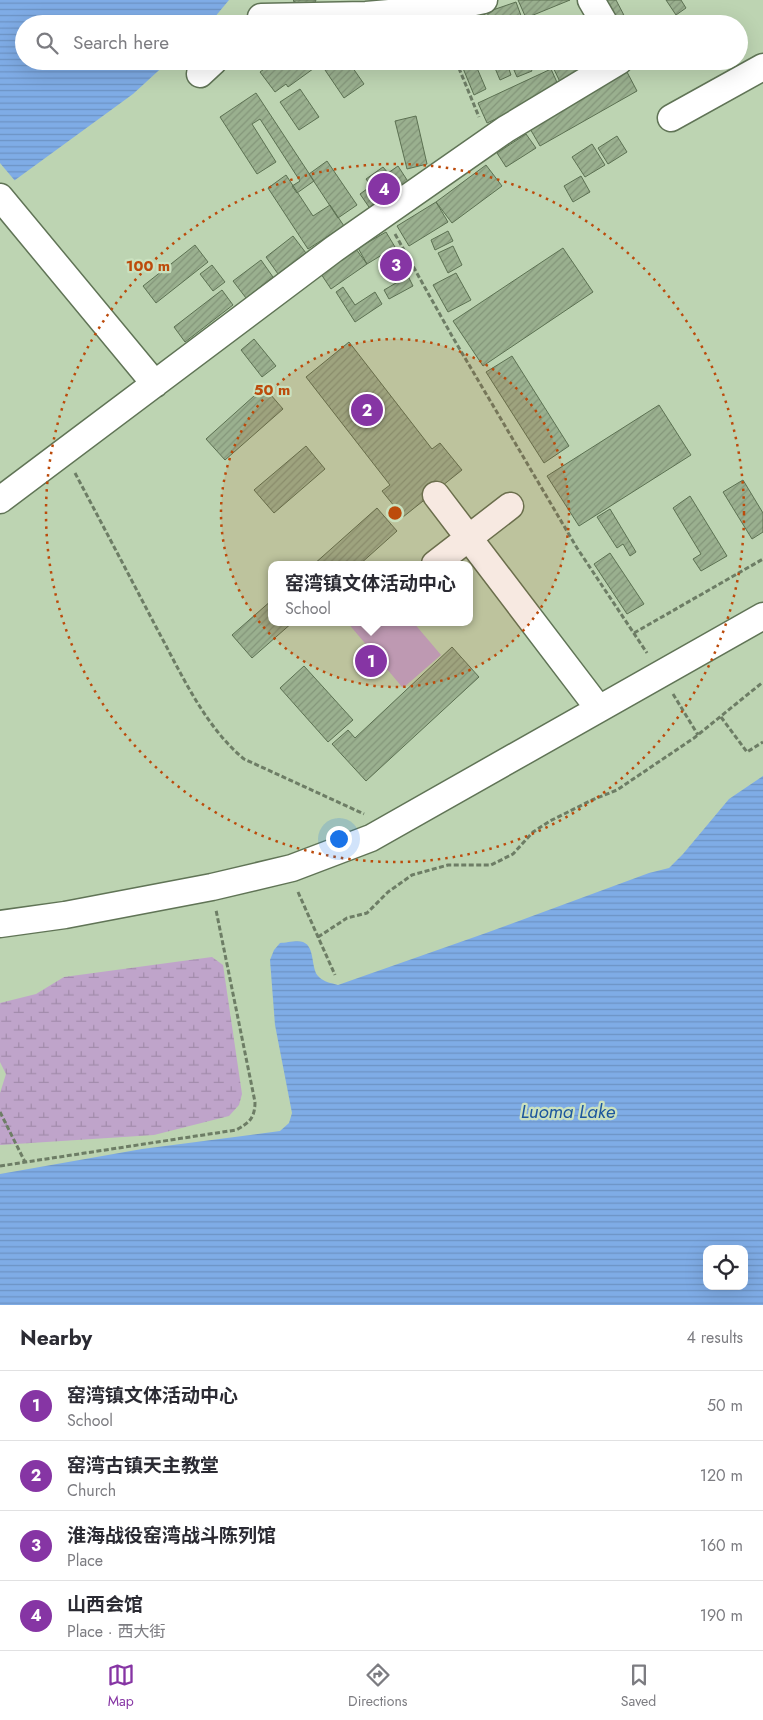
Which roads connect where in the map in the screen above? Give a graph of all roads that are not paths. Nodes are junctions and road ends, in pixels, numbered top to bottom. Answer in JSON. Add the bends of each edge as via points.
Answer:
{"nodes":[{"id":1,"x":484,"y":0,"type":"edge"},
{"id":2,"x":591,"y":0,"type":"edge"},
{"id":3,"x":264,"y":14,"type":"edge"},
{"id":4,"x":600,"y":15,"type":"edge"},
{"id":5,"x":763,"y":66,"type":"edge"},
{"id":6,"x":604,"y":70,"type":"edge"},
{"id":7,"x":671,"y":118,"type":"dead end"},
{"id":8,"x":7,"y":206,"type":"edge"},
{"id":9,"x":155,"y":384,"type":"junction"},
{"id":10,"x":436,"y":495,"type":"dead end"},
{"id":11,"x":0,"y":500,"type":"edge"},
{"id":12,"x":510,"y":506,"type":"dead end"},
{"id":13,"x":469,"y":538,"type":"junction"},
{"id":14,"x":439,"y":561,"type":"edge"},
{"id":15,"x":763,"y":616,"type":"edge"},
{"id":16,"x":600,"y":709,"type":"junction"},
{"id":17,"x":0,"y":924,"type":"edge"}],
"edges":[{"from":1,"to":3,"type":"street","via":[[446,8],[376,14]]},
{"from":2,"to":4,"type":"street"},
{"from":5,"to":7,"type":"street"},
{"from":6,"to":9,"type":"street","via":[[506,129],[384,214]]},
{"from":8,"to":9,"type":"street"},
{"from":9,"to":11,"type":"street"},
{"from":10,"to":13,"type":"street"},
{"from":12,"to":13,"type":"street"},
{"from":13,"to":14,"type":"street"},
{"from":13,"to":16,"type":"street"},
{"from":15,"to":16,"type":"street"},
{"from":16,"to":17,"type":"street","via":[[371,838],[287,869],[212,887]]}]}
